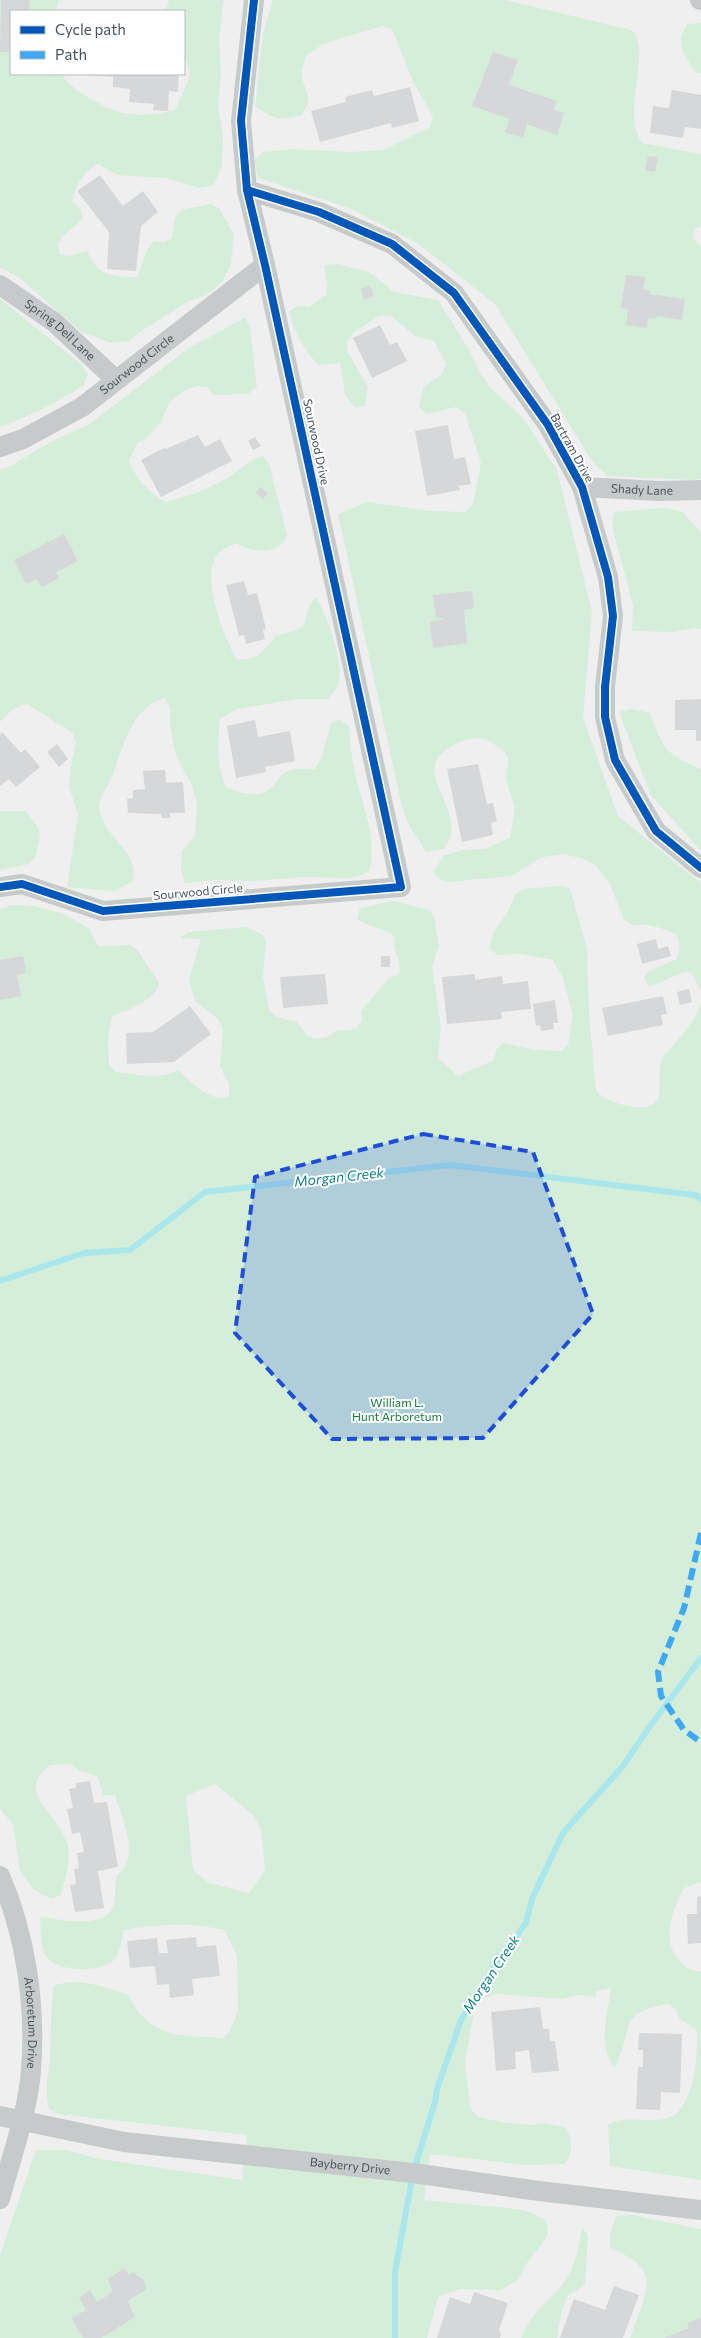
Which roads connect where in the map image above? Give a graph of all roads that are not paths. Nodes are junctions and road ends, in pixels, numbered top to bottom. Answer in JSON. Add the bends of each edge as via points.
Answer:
{"nodes":[{"id":1,"x":254,"y":0,"type":"edge"},
{"id":2,"x":246,"y":190,"type":"junction"},
{"id":3,"x":265,"y":265,"type":"junction"},
{"id":4,"x":0,"y":285,"type":"edge"},
{"id":5,"x":115,"y":379,"type":"junction"},
{"id":6,"x":0,"y":447,"type":"edge"},
{"id":7,"x":582,"y":487,"type":"junction"},
{"id":8,"x":701,"y":490,"type":"edge"},
{"id":9,"x":701,"y":868,"type":"edge"},
{"id":10,"x":0,"y":887,"type":"edge"},
{"id":11,"x":402,"y":887,"type":"joint"},
{"id":12,"x":0,"y":1876,"type":"edge"},
{"id":13,"x":0,"y":2116,"type":"edge"},
{"id":14,"x":21,"y":2121,"type":"junction"},
{"id":15,"x":0,"y":2199,"type":"edge"},
{"id":16,"x":701,"y":2210,"type":"edge"}],
"edges":[{"from":1,"to":2,"type":"street","name":"Sourwood Drive","via":[[241,121]]},
{"from":2,"to":3,"type":"street","name":"Sourwood Drive"},
{"from":2,"to":7,"type":"street","name":"Bartram Drive","via":[[319,212],[392,244],[454,294],[548,425]]},
{"from":3,"to":5,"type":"street","name":"Sourwood Circle"},
{"from":3,"to":11,"type":"street","name":"Sourwood Drive"},
{"from":4,"to":5,"type":"street","name":"Spring Dell Lane","via":[[54,322]]},
{"from":5,"to":6,"type":"street","name":"Sourwood Circle","via":[[82,407],[24,439]]},
{"from":7,"to":8,"type":"street","name":"Shady Lane"},
{"from":7,"to":9,"type":"street","name":"Bartram Drive","via":[[608,577],[614,616],[605,717],[615,760],[656,831]]},
{"from":10,"to":11,"type":"street","name":"Sourwood Circle","via":[[22,884],[103,911]]},
{"from":12,"to":14,"type":"street","name":"Arboretum Drive","via":[[21,1938],[29,1985],[31,2070]]},
{"from":13,"to":14,"type":"street","name":"Bayberry Drive"},
{"from":14,"to":15,"type":"street","name":"Arboretum Drive"},
{"from":14,"to":16,"type":"street","name":"Bayberry Drive","via":[[124,2142],[384,2169]]}]}
